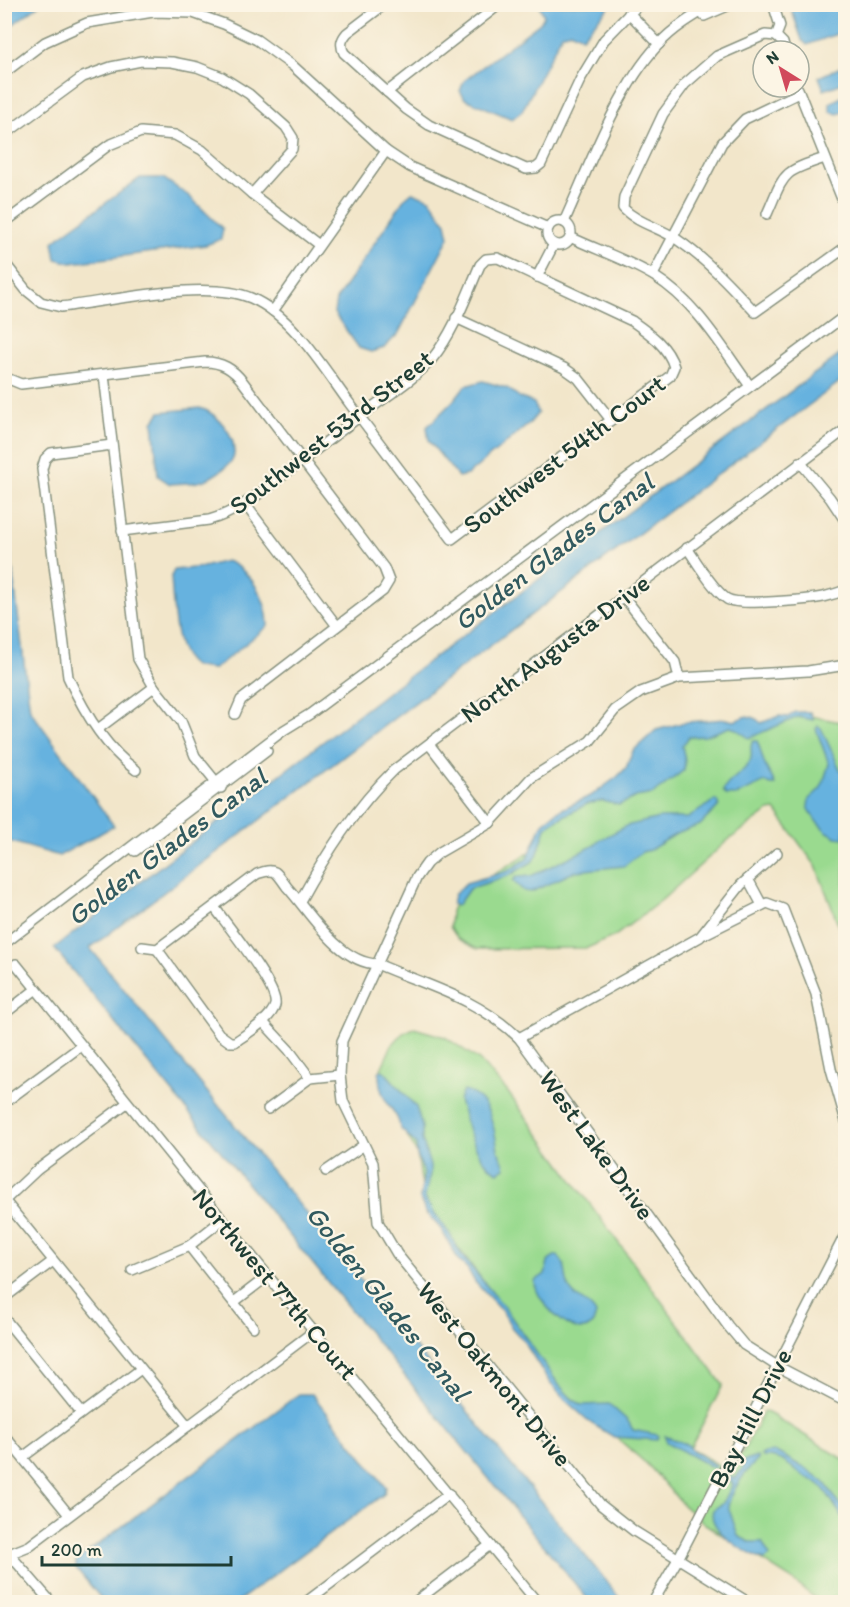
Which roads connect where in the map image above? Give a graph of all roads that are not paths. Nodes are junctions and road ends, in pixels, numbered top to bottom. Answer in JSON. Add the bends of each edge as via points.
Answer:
{"nodes":[{"id":1,"x":385,"y":4,"type":"edge"},
{"id":2,"x":500,"y":4,"type":"edge"},
{"id":3,"x":639,"y":4,"type":"edge"},
{"id":4,"x":714,"y":4,"type":"edge"},
{"id":5,"x":732,"y":4,"type":"edge"},
{"id":6,"x":773,"y":4,"type":"edge"},
{"id":7,"x":194,"y":9,"type":"edge"},
{"id":8,"x":629,"y":13,"type":"junction"},
{"id":9,"x":670,"y":34,"type":"junction"},
{"id":10,"x":776,"y":36,"type":"junction"},
{"id":11,"x":779,"y":39,"type":"edge"},
{"id":12,"x":659,"y":44,"type":"junction"},
{"id":13,"x":4,"y":73,"type":"edge"},
{"id":14,"x":387,"y":92,"type":"junction"},
{"id":15,"x":782,"y":99,"type":"edge"},
{"id":16,"x":802,"y":99,"type":"edge"},
{"id":17,"x":4,"y":135,"type":"edge"},
{"id":18,"x":386,"y":151,"type":"junction"},
{"id":19,"x":825,"y":158,"type":"junction"},
{"id":20,"x":252,"y":194,"type":"junction"},
{"id":21,"x":846,"y":209,"type":"edge"},
{"id":22,"x":767,"y":214,"type":"dead end"},
{"id":23,"x":564,"y":222,"type":"junction"},
{"id":24,"x":4,"y":223,"type":"edge"},
{"id":25,"x":548,"y":228,"type":"junction"},
{"id":26,"x":570,"y":237,"type":"junction"},
{"id":27,"x":674,"y":237,"type":"junction"},
{"id":28,"x":554,"y":244,"type":"junction"},
{"id":29,"x":319,"y":246,"type":"junction"},
{"id":30,"x":846,"y":247,"type":"edge"},
{"id":31,"x":4,"y":262,"type":"edge"},
{"id":32,"x":653,"y":276,"type":"junction"},
{"id":33,"x":537,"y":277,"type":"junction"},
{"id":34,"x":273,"y":311,"type":"junction"},
{"id":35,"x":846,"y":315,"type":"edge"},
{"id":36,"x":456,"y":318,"type":"junction"},
{"id":37,"x":104,"y":375,"type":"junction"},
{"id":38,"x":4,"y":377,"type":"edge"},
{"id":39,"x":753,"y":384,"type":"junction"},
{"id":40,"x":360,"y":416,"type":"junction"},
{"id":41,"x":611,"y":420,"type":"junction"},
{"id":42,"x":846,"y":429,"type":"edge"},
{"id":43,"x":112,"y":445,"type":"junction"},
{"id":44,"x":302,"y":460,"type":"junction"},
{"id":45,"x":800,"y":462,"type":"junction"},
{"id":46,"x":245,"y":504,"type":"junction"},
{"id":47,"x":846,"y":522,"type":"edge"},
{"id":48,"x":122,"y":531,"type":"junction"},
{"id":49,"x":687,"y":548,"type":"junction"},
{"id":50,"x":846,"y":590,"type":"edge"},
{"id":51,"x":624,"y":597,"type":"junction"},
{"id":52,"x":337,"y":627,"type":"junction"},
{"id":53,"x":846,"y":665,"type":"edge"},
{"id":54,"x":679,"y":678,"type":"junction"},
{"id":55,"x":154,"y":687,"type":"junction"},
{"id":56,"x":235,"y":714,"type":"dead end"},
{"id":57,"x":98,"y":729,"type":"junction"},
{"id":58,"x":429,"y":744,"type":"junction"},
{"id":59,"x":136,"y":770,"type":"dead end"},
{"id":60,"x":218,"y":785,"type":"junction"},
{"id":61,"x":490,"y":823,"type":"junction"},
{"id":62,"x":777,"y":853,"type":"dead end"},
{"id":63,"x":748,"y":879,"type":"junction"},
{"id":64,"x":300,"y":901,"type":"junction"},
{"id":65,"x":762,"y":905,"type":"junction"},
{"id":66,"x":215,"y":908,"type":"junction"},
{"id":67,"x":700,"y":937,"type":"junction"},
{"id":68,"x":4,"y":944,"type":"edge"},
{"id":69,"x":142,"y":947,"type":"dead end"},
{"id":70,"x":157,"y":950,"type":"junction"},
{"id":71,"x":16,"y":964,"type":"dead end"},
{"id":72,"x":377,"y":964,"type":"junction"},
{"id":73,"x":35,"y":990,"type":"junction"},
{"id":74,"x":4,"y":1014,"type":"edge"},
{"id":75,"x":262,"y":1021,"type":"junction"},
{"id":76,"x":519,"y":1038,"type":"junction"},
{"id":77,"x":81,"y":1046,"type":"junction"},
{"id":78,"x":340,"y":1075,"type":"junction"},
{"id":79,"x":310,"y":1078,"type":"junction"},
{"id":80,"x":4,"y":1103,"type":"edge"},
{"id":81,"x":127,"y":1103,"type":"junction"},
{"id":82,"x":268,"y":1109,"type":"dead end"},
{"id":83,"x":846,"y":1121,"type":"edge"},
{"id":84,"x":364,"y":1145,"type":"junction"},
{"id":85,"x":326,"y":1171,"type":"dead end"},
{"id":86,"x":5,"y":1200,"type":"edge"},
{"id":87,"x":222,"y":1220,"type":"junction"},
{"id":88,"x":846,"y":1233,"type":"edge"},
{"id":89,"x":189,"y":1246,"type":"junction"},
{"id":90,"x":53,"y":1261,"type":"junction"},
{"id":91,"x":132,"y":1270,"type":"dead end"},
{"id":92,"x":268,"y":1276,"type":"junction"},
{"id":93,"x":4,"y":1298,"type":"edge"},
{"id":94,"x":234,"y":1302,"type":"junction"},
{"id":95,"x":4,"y":1318,"type":"edge"},
{"id":96,"x":253,"y":1327,"type":"dead end"},
{"id":97,"x":314,"y":1331,"type":"junction"},
{"id":98,"x":777,"y":1366,"type":"junction"},
{"id":99,"x":141,"y":1369,"type":"junction"},
{"id":100,"x":846,"y":1402,"type":"edge"},
{"id":101,"x":81,"y":1413,"type":"junction"},
{"id":102,"x":188,"y":1426,"type":"junction"},
{"id":103,"x":4,"y":1435,"type":"edge"},
{"id":104,"x":23,"y":1457,"type":"junction"},
{"id":105,"x":449,"y":1494,"type":"junction"},
{"id":106,"x":69,"y":1515,"type":"junction"},
{"id":107,"x":490,"y":1545,"type":"junction"},
{"id":108,"x":7,"y":1553,"type":"edge"},
{"id":109,"x":678,"y":1559,"type":"junction"},
{"id":110,"x":47,"y":1601,"type":"edge"},
{"id":111,"x":532,"y":1601,"type":"edge"},
{"id":112,"x":306,"y":1602,"type":"edge"},
{"id":113,"x":415,"y":1602,"type":"edge"},
{"id":114,"x":653,"y":1602,"type":"edge"},
{"id":115,"x":748,"y":1602,"type":"edge"}],
"edges":[{"from":1,"to":14,"type":"street","via":[[347,33],[341,46]]},
{"from":2,"to":14,"type":"street"},
{"from":3,"to":8,"type":"street"},
{"from":4,"to":9,"type":"street"},
{"from":5,"to":9,"type":"street"},
{"from":6,"to":10,"type":"street","via":[[780,26]]},
{"from":7,"to":13,"type":"street","via":[[87,22],[45,42]]},
{"from":7,"to":18,"type":"street","via":[[257,40],[293,66]]},
{"from":8,"to":12,"type":"street"},
{"from":8,"to":14,"type":"street","via":[[604,40],[581,78],[545,158],[536,168],[526,169],[429,125]]},
{"from":9,"to":12,"type":"street"},
{"from":10,"to":11,"type":"street"},
{"from":10,"to":27,"type":"street","via":[[765,35],[717,56],[685,84],[663,114],[624,197],[623,208],[630,216]]},
{"from":12,"to":23,"type":"street","via":[[634,75]]},
{"from":15,"to":27,"type":"street","via":[[745,119],[722,143]]},
{"from":16,"to":19,"type":"street"},
{"from":17,"to":20,"type":"street","via":[[83,77],[101,70],[141,61],[197,67],[249,94],[293,138],[292,149]]},
{"from":18,"to":25,"type":"street","via":[[410,166]]},
{"from":18,"to":29,"type":"street"},
{"from":19,"to":21,"type":"street"},
{"from":19,"to":22,"type":"street","via":[[794,168],[783,177]]},
{"from":20,"to":24,"type":"street","via":[[202,150],[175,135],[141,132],[109,145]]},
{"from":20,"to":29,"type":"street"},
{"from":23,"to":25,"type":"street","via":[[553,222]]},
{"from":23,"to":26,"type":"street"},
{"from":25,"to":28,"type":"street","via":[[548,239]]},
{"from":26,"to":28,"type":"street","via":[[565,243]]},
{"from":26,"to":32,"type":"street"},
{"from":27,"to":30,"type":"street","via":[[717,271],[755,312]]},
{"from":27,"to":32,"type":"street"},
{"from":28,"to":33,"type":"street"},
{"from":29,"to":34,"type":"street"},
{"from":31,"to":34,"type":"street","via":[[41,302],[62,307],[214,290],[251,298]]},
{"from":32,"to":39,"type":"street","via":[[679,295],[706,323]]},
{"from":33,"to":36,"type":"street","name":"Southwest 53rd Street","via":[[498,258],[486,259]]},
{"from":33,"to":41,"type":"street","name":"Southwest 54th Court","via":[[632,321],[670,356],[674,367],[670,376]]},
{"from":34,"to":40,"type":"street","via":[[294,330]]},
{"from":35,"to":39,"type":"street"},
{"from":36,"to":40,"type":"street","name":"Southwest 53rd Street","via":[[430,361]]},
{"from":36,"to":41,"type":"street","via":[[564,368],[578,378]]},
{"from":37,"to":38,"type":"street","via":[[21,384]]},
{"from":37,"to":43,"type":"street"},
{"from":37,"to":44,"type":"street","via":[[205,362],[227,366]]},
{"from":39,"to":60,"type":"street","via":[[284,730]]},
{"from":40,"to":41,"type":"street","name":"Southwest 54th Court","via":[[452,539]]},
{"from":40,"to":44,"type":"street","name":"Southwest 53rd Street"},
{"from":42,"to":45,"type":"street","name":"North Augusta Drive"},
{"from":43,"to":48,"type":"street"},
{"from":43,"to":57,"type":"street","via":[[51,453],[42,469],[68,677]]},
{"from":44,"to":46,"type":"street","name":"Southwest 53rd Street"},
{"from":44,"to":52,"type":"street","via":[[384,568],[389,581],[383,591]]},
{"from":45,"to":47,"type":"street"},
{"from":45,"to":49,"type":"street","name":"North Augusta Drive"},
{"from":46,"to":48,"type":"street","name":"Southwest 53rd Street","via":[[209,520]]},
{"from":46,"to":52,"type":"street"},
{"from":48,"to":55,"type":"street","via":[[138,659]]},
{"from":49,"to":50,"type":"street","via":[[728,600],[778,601],[824,597]]},
{"from":49,"to":51,"type":"street","name":"North Augusta Drive"},
{"from":51,"to":54,"type":"street","via":[[675,662]]},
{"from":51,"to":58,"type":"street","name":"North Augusta Drive"},
{"from":52,"to":56,"type":"street","via":[[241,700]]},
{"from":53,"to":54,"type":"street","name":"West Oakmont Drive","via":[[808,671]]},
{"from":54,"to":61,"type":"street","name":"West Oakmont Drive","via":[[641,692],[615,710],[590,741],[531,778]]},
{"from":55,"to":57,"type":"street"},
{"from":55,"to":60,"type":"street","via":[[181,721],[190,747]]},
{"from":57,"to":59,"type":"street","via":[[121,759]]},
{"from":58,"to":61,"type":"street"},
{"from":58,"to":64,"type":"street","name":"North Augusta Drive","via":[[394,770],[365,801],[323,859]]},
{"from":60,"to":68,"type":"street"},
{"from":61,"to":72,"type":"street","name":"West Oakmont Drive","via":[[427,862]]},
{"from":62,"to":63,"type":"street"},
{"from":63,"to":65,"type":"street"},
{"from":63,"to":67,"type":"street"},
{"from":64,"to":66,"type":"street","name":"West Lake Drive","via":[[274,872],[265,870]]},
{"from":64,"to":72,"type":"street","name":"West Lake Drive","via":[[320,928],[348,954]]},
{"from":65,"to":67,"type":"street"},
{"from":65,"to":83,"type":"street","via":[[783,909],[816,994]]},
{"from":66,"to":70,"type":"street"},
{"from":66,"to":75,"type":"street","via":[[272,990],[275,1006]]},
{"from":67,"to":76,"type":"street"},
{"from":69,"to":70,"type":"street"},
{"from":70,"to":75,"type":"street","via":[[219,1034],[230,1042]]},
{"from":71,"to":73,"type":"street","name":"Northwest 77th Court"},
{"from":72,"to":76,"type":"street","name":"West Lake Drive","via":[[456,994],[501,1020]]},
{"from":72,"to":78,"type":"street","name":"West Oakmont Drive","via":[[342,1041]]},
{"from":73,"to":74,"type":"street"},
{"from":73,"to":77,"type":"street","name":"Northwest 77th Court"},
{"from":75,"to":79,"type":"street"},
{"from":76,"to":98,"type":"street","name":"West Lake Drive","via":[[728,1326],[744,1345]]},
{"from":77,"to":80,"type":"street"},
{"from":77,"to":81,"type":"street","name":"Northwest 77th Court"},
{"from":78,"to":79,"type":"street"},
{"from":78,"to":84,"type":"street","name":"West Oakmont Drive","via":[[343,1101]]},
{"from":79,"to":82,"type":"street"},
{"from":81,"to":86,"type":"street","via":[[37,1170]]},
{"from":81,"to":87,"type":"street","name":"Northwest 77th Court"},
{"from":84,"to":85,"type":"street"},
{"from":84,"to":109,"type":"street","name":"West Oakmont Drive","via":[[373,1163],[378,1221],[397,1254],[601,1505]]},
{"from":86,"to":90,"type":"street"},
{"from":87,"to":89,"type":"street"},
{"from":87,"to":92,"type":"street","name":"Northwest 77th Court"},
{"from":88,"to":98,"type":"street","name":"Bay Hill Drive"},
{"from":89,"to":91,"type":"street"},
{"from":89,"to":94,"type":"street"},
{"from":90,"to":93,"type":"street"},
{"from":90,"to":99,"type":"street"},
{"from":92,"to":94,"type":"street"},
{"from":92,"to":97,"type":"street","name":"Northwest 77th Court"},
{"from":94,"to":96,"type":"street"},
{"from":95,"to":101,"type":"street"},
{"from":97,"to":102,"type":"street"},
{"from":97,"to":105,"type":"street","name":"Northwest 77th Court"},
{"from":98,"to":100,"type":"street","name":"West Lake Drive"},
{"from":98,"to":109,"type":"street","name":"Bay Hill Drive"},
{"from":99,"to":101,"type":"street"},
{"from":99,"to":102,"type":"street"},
{"from":101,"to":104,"type":"street"},
{"from":102,"to":106,"type":"street"},
{"from":103,"to":104,"type":"street"},
{"from":104,"to":106,"type":"street"},
{"from":105,"to":107,"type":"street","name":"Northwest 77th Court"},
{"from":105,"to":112,"type":"street"},
{"from":106,"to":108,"type":"street","via":[[29,1546]]},
{"from":107,"to":111,"type":"street","name":"Northwest 77th Court"},
{"from":107,"to":113,"type":"street"},
{"from":108,"to":110,"type":"street"},
{"from":109,"to":114,"type":"street","name":"Bay Hill Drive"},
{"from":109,"to":115,"type":"street","name":"West Oakmont Drive"}]}
